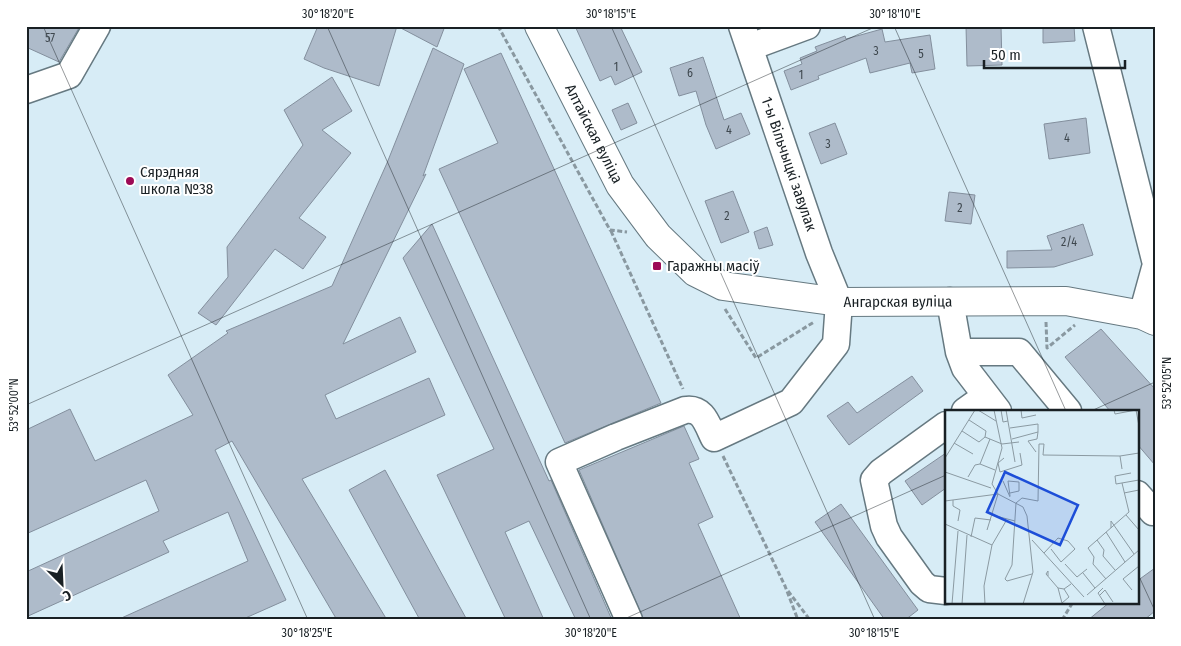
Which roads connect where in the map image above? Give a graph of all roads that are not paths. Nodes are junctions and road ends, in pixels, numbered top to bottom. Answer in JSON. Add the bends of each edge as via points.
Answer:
{"nodes":[{"id":1,"x":97,"y":26,"type":"edge"},
{"id":2,"x":539,"y":26,"type":"edge"},
{"id":3,"x":808,"y":26,"type":"edge"},
{"id":4,"x":1096,"y":26,"type":"edge"},
{"id":5,"x":746,"y":37,"type":"edge"},
{"id":6,"x":26,"y":90,"type":"edge"},
{"id":7,"x":658,"y":236,"type":"joint"},
{"id":8,"x":1155,"y":260,"type":"edge"},
{"id":9,"x":1155,"y":268,"type":"edge"},
{"id":10,"x":950,"y":301,"type":"junction"},
{"id":11,"x":839,"y":302,"type":"junction"},
{"id":12,"x":1150,"y":315,"type":"edge"},
{"id":13,"x":959,"y":352,"type":"junction"},
{"id":14,"x":992,"y":404,"type":"edge"},
{"id":15,"x":969,"y":410,"type":"edge"},
{"id":16,"x":1067,"y":410,"type":"edge"},
{"id":17,"x":945,"y":426,"type":"edge"},
{"id":18,"x":945,"y":590,"type":"edge"},
{"id":19,"x":629,"y":620,"type":"edge"}],
"edges":[{"from":1,"to":6,"type":"street","via":[[69,75]]},
{"from":2,"to":7,"type":"main road","name":"Алтайская вуліца","via":[[620,185]]},
{"from":3,"to":5,"type":"street"},
{"from":4,"to":8,"type":"street"},
{"from":5,"to":11,"type":"street","name":"1-ы Вільчыцкі завулак","via":[[819,253]]},
{"from":7,"to":11,"type":"main road","name":"Ангарская вуліца","via":[[695,272],[723,286]]},
{"from":9,"to":12,"type":"street"},
{"from":10,"to":11,"type":"main road","name":"Ангарская вуліца"},
{"from":10,"to":12,"type":"main road","name":"Ангарская вуліца","via":[[1066,301]]},
{"from":10,"to":13,"type":"street"},
{"from":11,"to":19,"type":"street","via":[[836,344],[791,402],[714,438],[704,417],[692,409],[686,410],[560,462]]},
{"from":13,"to":14,"type":"street","via":[[965,368]]},
{"from":13,"to":16,"type":"street","via":[[1019,352]]},
{"from":14,"to":15,"type":"street"},
{"from":17,"to":18,"type":"street","via":[[874,480],[889,538],[922,583],[929,589]]}]}
